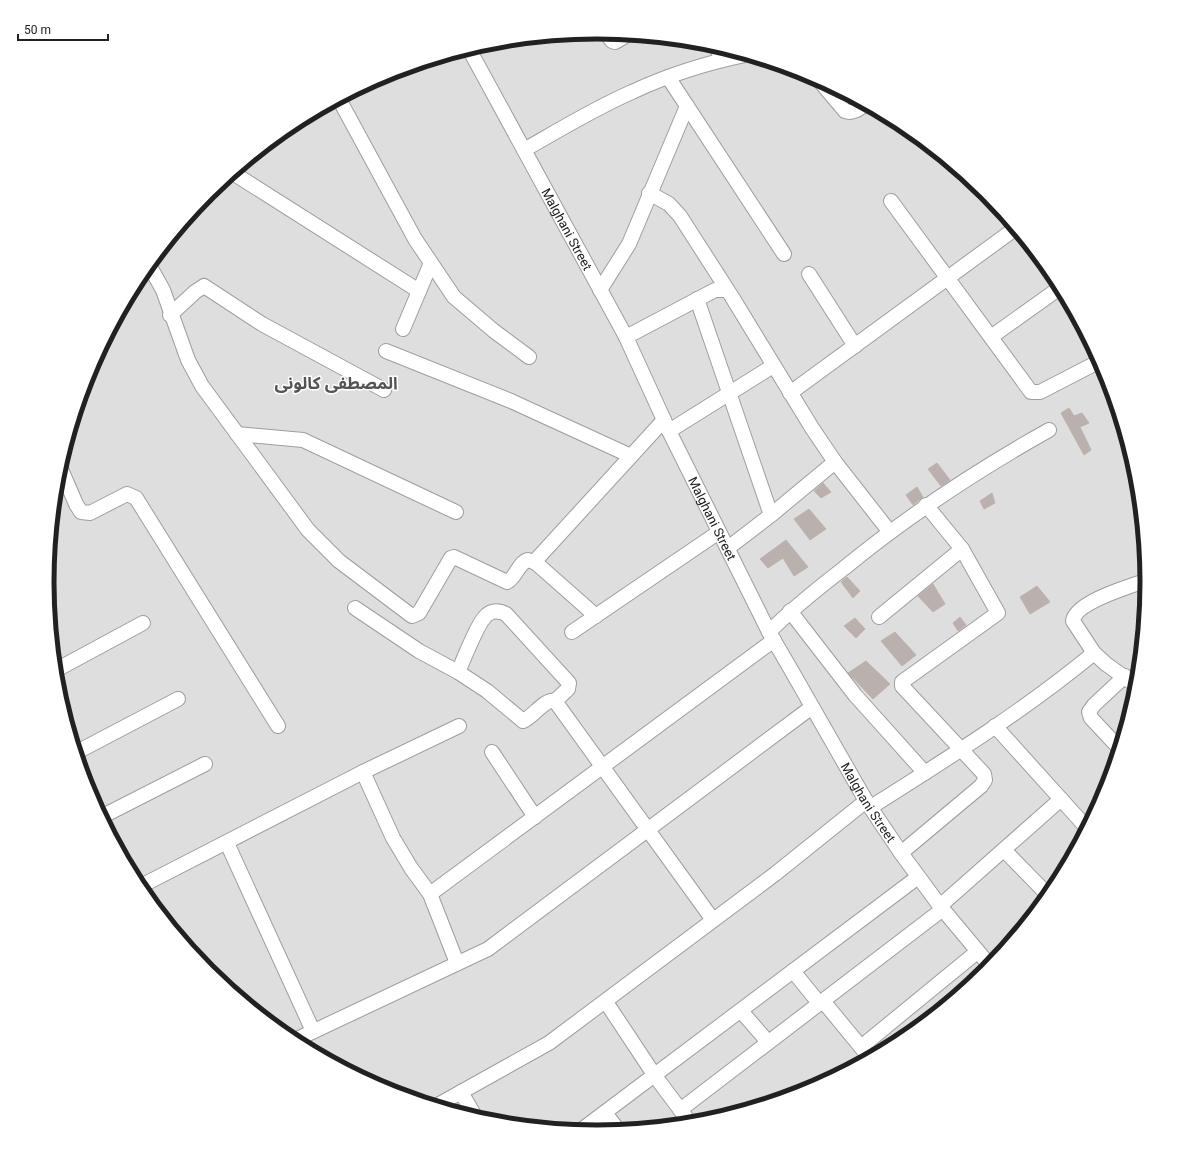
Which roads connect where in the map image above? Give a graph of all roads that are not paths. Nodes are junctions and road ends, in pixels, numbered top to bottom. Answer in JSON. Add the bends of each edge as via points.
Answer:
{"nodes":[{"id":1,"x":719,"y":53,"type":"edge"},
{"id":2,"x":472,"y":54,"type":"edge"},
{"id":3,"x":735,"y":57,"type":"edge"},
{"id":4,"x":721,"y":60,"type":"junction"},
{"id":5,"x":668,"y":77,"type":"junction"},
{"id":6,"x":827,"y":90,"type":"edge"},
{"id":7,"x":341,"y":104,"type":"edge"},
{"id":8,"x":687,"y":106,"type":"junction"},
{"id":9,"x":860,"y":107,"type":"edge"},
{"id":10,"x":524,"y":150,"type":"junction"},
{"id":11,"x":237,"y":176,"type":"edge"},
{"id":12,"x":650,"y":193,"type":"junction"},
{"id":13,"x":891,"y":201,"type":"dead end"},
{"id":14,"x":1012,"y":231,"type":"edge"},
{"id":15,"x":784,"y":254,"type":"dead end"},
{"id":16,"x":431,"y":263,"type":"junction"},
{"id":17,"x":153,"y":271,"type":"edge"},
{"id":18,"x":810,"y":274,"type":"dead end"},
{"id":19,"x":948,"y":279,"type":"junction"},
{"id":20,"x":600,"y":290,"type":"junction"},
{"id":21,"x":726,"y":290,"type":"junction"},
{"id":22,"x":419,"y":291,"type":"junction"},
{"id":23,"x":1055,"y":291,"type":"edge"},
{"id":24,"x":697,"y":299,"type":"junction"},
{"id":25,"x":170,"y":315,"type":"junction"},
{"id":26,"x":403,"y":329,"type":"dead end"},
{"id":27,"x":626,"y":337,"type":"junction"},
{"id":28,"x":991,"y":337,"type":"junction"},
{"id":29,"x":856,"y":346,"type":"junction"},
{"id":30,"x":386,"y":351,"type":"dead end"},
{"id":31,"x":529,"y":357,"type":"dead end"},
{"id":32,"x":1095,"y":364,"type":"edge"},
{"id":33,"x":773,"y":366,"type":"junction"},
{"id":34,"x":384,"y":390,"type":"dead end"},
{"id":35,"x":730,"y":393,"type":"junction"},
{"id":36,"x":790,"y":393,"type":"junction"},
{"id":37,"x":667,"y":426,"type":"junction"},
{"id":38,"x":1050,"y":430,"type":"dead end"},
{"id":39,"x":237,"y":434,"type":"junction"},
{"id":40,"x":631,"y":456,"type":"junction"},
{"id":41,"x":835,"y":462,"type":"junction"},
{"id":42,"x":64,"y":476,"type":"edge"},
{"id":43,"x":926,"y":505,"type":"junction"},
{"id":44,"x":456,"y":512,"type":"dead end"},
{"id":45,"x":771,"y":515,"type":"junction"},
{"id":46,"x":889,"y":531,"type":"junction"},
{"id":47,"x":719,"y":532,"type":"junction"},
{"id":48,"x":728,"y":548,"type":"junction"},
{"id":49,"x":962,"y":549,"type":"junction"},
{"id":50,"x":536,"y":563,"type":"junction"},
{"id":51,"x":1141,"y":583,"type":"edge"},
{"id":52,"x":355,"y":608,"type":"dead end"},
{"id":53,"x":790,"y":611,"type":"junction"},
{"id":54,"x":596,"y":616,"type":"junction"},
{"id":55,"x":879,"y":616,"type":"dead end"},
{"id":56,"x":143,"y":623,"type":"dead end"},
{"id":57,"x":572,"y":632,"type":"dead end"},
{"id":58,"x":771,"y":636,"type":"junction"},
{"id":59,"x":1094,"y":653,"type":"junction"},
{"id":60,"x":61,"y":667,"type":"edge"},
{"id":61,"x":458,"y":672,"type":"junction"},
{"id":62,"x":1125,"y":676,"type":"junction"},
{"id":63,"x":1132,"y":682,"type":"edge"},
{"id":64,"x":178,"y":699,"type":"dead end"},
{"id":65,"x":555,"y":701,"type":"junction"},
{"id":66,"x":812,"y":707,"type":"junction"},
{"id":67,"x":278,"y":726,"type":"dead end"},
{"id":68,"x":459,"y":726,"type":"dead end"},
{"id":69,"x":995,"y":726,"type":"junction"},
{"id":70,"x":1116,"y":744,"type":"edge"},
{"id":71,"x":961,"y":749,"type":"junction"},
{"id":72,"x":81,"y":750,"type":"edge"},
{"id":73,"x":492,"y":752,"type":"dead end"},
{"id":74,"x":204,"y":764,"type":"dead end"},
{"id":75,"x":602,"y":767,"type":"junction"},
{"id":76,"x":363,"y":772,"type":"junction"},
{"id":77,"x":926,"y":773,"type":"junction"},
{"id":78,"x":1061,"y":799,"type":"junction"},
{"id":79,"x":869,"y":804,"type":"junction"},
{"id":80,"x":106,"y":815,"type":"edge"},
{"id":81,"x":535,"y":817,"type":"junction"},
{"id":82,"x":1084,"y":825,"type":"edge"},
{"id":83,"x":648,"y":829,"type":"junction"},
{"id":84,"x":227,"y":843,"type":"junction"},
{"id":85,"x":1004,"y":850,"type":"junction"},
{"id":86,"x":900,"y":853,"type":"junction"},
{"id":87,"x":918,"y":877,"type":"junction"},
{"id":88,"x":146,"y":884,"type":"edge"},
{"id":89,"x":1044,"y":891,"type":"edge"},
{"id":90,"x":430,"y":894,"type":"junction"},
{"id":91,"x":941,"y":907,"type":"junction"},
{"id":92,"x":713,"y":920,"type":"junction"},
{"id":93,"x":978,"y":952,"type":"junction"},
{"id":94,"x":986,"y":962,"type":"edge"},
{"id":95,"x":457,"y":963,"type":"junction"},
{"id":96,"x":793,"y":971,"type":"junction"},
{"id":97,"x":606,"y":1002,"type":"junction"},
{"id":98,"x":821,"y":1002,"type":"junction"},
{"id":99,"x":741,"y":1011,"type":"junction"},
{"id":100,"x":313,"y":1031,"type":"junction"},
{"id":101,"x":301,"y":1037,"type":"edge"},
{"id":102,"x":768,"y":1042,"type":"junction"},
{"id":103,"x":866,"y":1053,"type":"edge"},
{"id":104,"x":655,"y":1076,"type":"junction"},
{"id":105,"x":461,"y":1092,"type":"junction"},
{"id":106,"x":442,"y":1103,"type":"edge"},
{"id":107,"x":472,"y":1111,"type":"edge"},
{"id":108,"x":605,"y":1113,"type":"junction"},
{"id":109,"x":687,"y":1118,"type":"edge"},
{"id":110,"x":684,"y":1119,"type":"edge"},
{"id":111,"x":587,"y":1126,"type":"edge"},
{"id":112,"x":615,"y":1126,"type":"edge"}],
"edges":[{"from":1,"to":4,"type":"street"},
{"from":2,"to":10,"type":"street","name":"Malghani Street"},
{"from":3,"to":4,"type":"street"},
{"from":4,"to":5,"type":"street"},
{"from":5,"to":8,"type":"street"},
{"from":5,"to":10,"type":"street","via":[[631,92]]},
{"from":6,"to":9,"type":"street","via":[[845,111],[849,113]]},
{"from":7,"to":16,"type":"street"},
{"from":8,"to":12,"type":"street"},
{"from":8,"to":15,"type":"street"},
{"from":10,"to":20,"type":"street","name":"Malghani Street"},
{"from":11,"to":22,"type":"street"},
{"from":12,"to":20,"type":"street","via":[[629,244]]},
{"from":12,"to":21,"type":"street","via":[[669,204],[680,216]]},
{"from":13,"to":19,"type":"street"},
{"from":14,"to":19,"type":"street"},
{"from":16,"to":22,"type":"street"},
{"from":16,"to":31,"type":"street","via":[[454,296]]},
{"from":17,"to":25,"type":"street","via":[[163,290]]},
{"from":18,"to":29,"type":"street"},
{"from":19,"to":28,"type":"street"},
{"from":19,"to":29,"type":"street"},
{"from":20,"to":27,"type":"street","name":"Malghani Street"},
{"from":21,"to":24,"type":"street","via":[[715,290]]},
{"from":21,"to":33,"type":"street"},
{"from":22,"to":26,"type":"street"},
{"from":23,"to":28,"type":"street"},
{"from":24,"to":27,"type":"street"},
{"from":24,"to":35,"type":"street"},
{"from":25,"to":34,"type":"street","via":[[204,286],[262,324]]},
{"from":25,"to":39,"type":"street","via":[[194,373]]},
{"from":27,"to":37,"type":"street","name":"Malghani Street"},
{"from":28,"to":32,"type":"street","via":[[1031,392],[1036,393]]},
{"from":29,"to":36,"type":"street"},
{"from":30,"to":40,"type":"street","via":[[511,401]]},
{"from":33,"to":35,"type":"street"},
{"from":33,"to":36,"type":"street"},
{"from":35,"to":37,"type":"street"},
{"from":35,"to":45,"type":"street"},
{"from":36,"to":41,"type":"street"},
{"from":37,"to":40,"type":"street"},
{"from":37,"to":47,"type":"street","name":"Malghani Street"},
{"from":38,"to":43,"type":"street","via":[[992,462]]},
{"from":39,"to":44,"type":"street","via":[[304,440]]},
{"from":39,"to":50,"type":"street","via":[[308,530],[339,560],[412,616],[419,613],[454,557],[507,582],[525,561]]},
{"from":40,"to":50,"type":"street"},
{"from":41,"to":45,"type":"street"},
{"from":41,"to":46,"type":"street"},
{"from":42,"to":67,"type":"street","via":[[81,512],[90,513],[127,494],[136,498]]},
{"from":43,"to":46,"type":"street"},
{"from":43,"to":49,"type":"street"},
{"from":45,"to":48,"type":"street"},
{"from":46,"to":53,"type":"street"},
{"from":47,"to":48,"type":"street","name":"Malghani Street"},
{"from":47,"to":54,"type":"street"},
{"from":48,"to":58,"type":"street","name":"Malghani Street"},
{"from":49,"to":55,"type":"street"},
{"from":49,"to":71,"type":"street","via":[[998,613],[905,679],[902,686]]},
{"from":50,"to":54,"type":"street"},
{"from":51,"to":59,"type":"street","via":[[1077,611],[1073,621]]},
{"from":52,"to":61,"type":"street"},
{"from":53,"to":58,"type":"street"},
{"from":53,"to":77,"type":"street","via":[[855,695]]},
{"from":54,"to":57,"type":"street"},
{"from":56,"to":60,"type":"street"},
{"from":58,"to":66,"type":"street","name":"Malghani Street"},
{"from":58,"to":75,"type":"street"},
{"from":59,"to":62,"type":"street"},
{"from":59,"to":69,"type":"street","via":[[1065,677]]},
{"from":61,"to":65,"type":"street","via":[[522,721],[549,701]]},
{"from":61,"to":65,"type":"street","via":[[483,618],[494,611],[501,611],[569,683],[568,689]]},
{"from":62,"to":63,"type":"street"},
{"from":62,"to":70,"type":"street","via":[[1089,712],[1091,718]]},
{"from":64,"to":72,"type":"street"},
{"from":65,"to":75,"type":"street"},
{"from":66,"to":79,"type":"street","name":"Malghani Street"},
{"from":66,"to":83,"type":"street"},
{"from":68,"to":76,"type":"street"},
{"from":69,"to":71,"type":"street"},
{"from":69,"to":78,"type":"street"},
{"from":71,"to":77,"type":"street"},
{"from":71,"to":86,"type":"street","via":[[984,774],[985,780]]},
{"from":73,"to":81,"type":"street"},
{"from":74,"to":80,"type":"street"},
{"from":75,"to":81,"type":"street"},
{"from":75,"to":83,"type":"street"},
{"from":76,"to":84,"type":"street"},
{"from":76,"to":90,"type":"street","via":[[393,838]]},
{"from":77,"to":79,"type":"street"},
{"from":78,"to":82,"type":"street"},
{"from":78,"to":85,"type":"street"},
{"from":79,"to":86,"type":"street","name":"Malghani Street"},
{"from":79,"to":92,"type":"street"},
{"from":81,"to":90,"type":"street"},
{"from":83,"to":92,"type":"street"},
{"from":83,"to":95,"type":"street","via":[[488,949]]},
{"from":84,"to":88,"type":"street"},
{"from":84,"to":100,"type":"street"},
{"from":85,"to":89,"type":"street"},
{"from":85,"to":91,"type":"street"},
{"from":86,"to":87,"type":"street","name":"Malghani Street"},
{"from":87,"to":91,"type":"street","name":"Malghani Street"},
{"from":87,"to":96,"type":"street"},
{"from":90,"to":95,"type":"street"},
{"from":91,"to":93,"type":"street","name":"Malghani Street"},
{"from":91,"to":98,"type":"street"},
{"from":92,"to":97,"type":"street"},
{"from":93,"to":94,"type":"street","name":"Malghani Street"},
{"from":93,"to":103,"type":"street"},
{"from":95,"to":100,"type":"street"},
{"from":96,"to":98,"type":"street"},
{"from":96,"to":99,"type":"street"},
{"from":97,"to":104,"type":"street"},
{"from":97,"to":105,"type":"street","via":[[549,1043]]},
{"from":98,"to":102,"type":"street"},
{"from":98,"to":103,"type":"street"},
{"from":99,"to":102,"type":"street"},
{"from":99,"to":104,"type":"street"},
{"from":100,"to":101,"type":"street"},
{"from":102,"to":109,"type":"street"},
{"from":104,"to":108,"type":"street"},
{"from":104,"to":110,"type":"street"},
{"from":105,"to":106,"type":"street"},
{"from":105,"to":107,"type":"street"},
{"from":108,"to":111,"type":"street"},
{"from":108,"to":112,"type":"street"}]}
